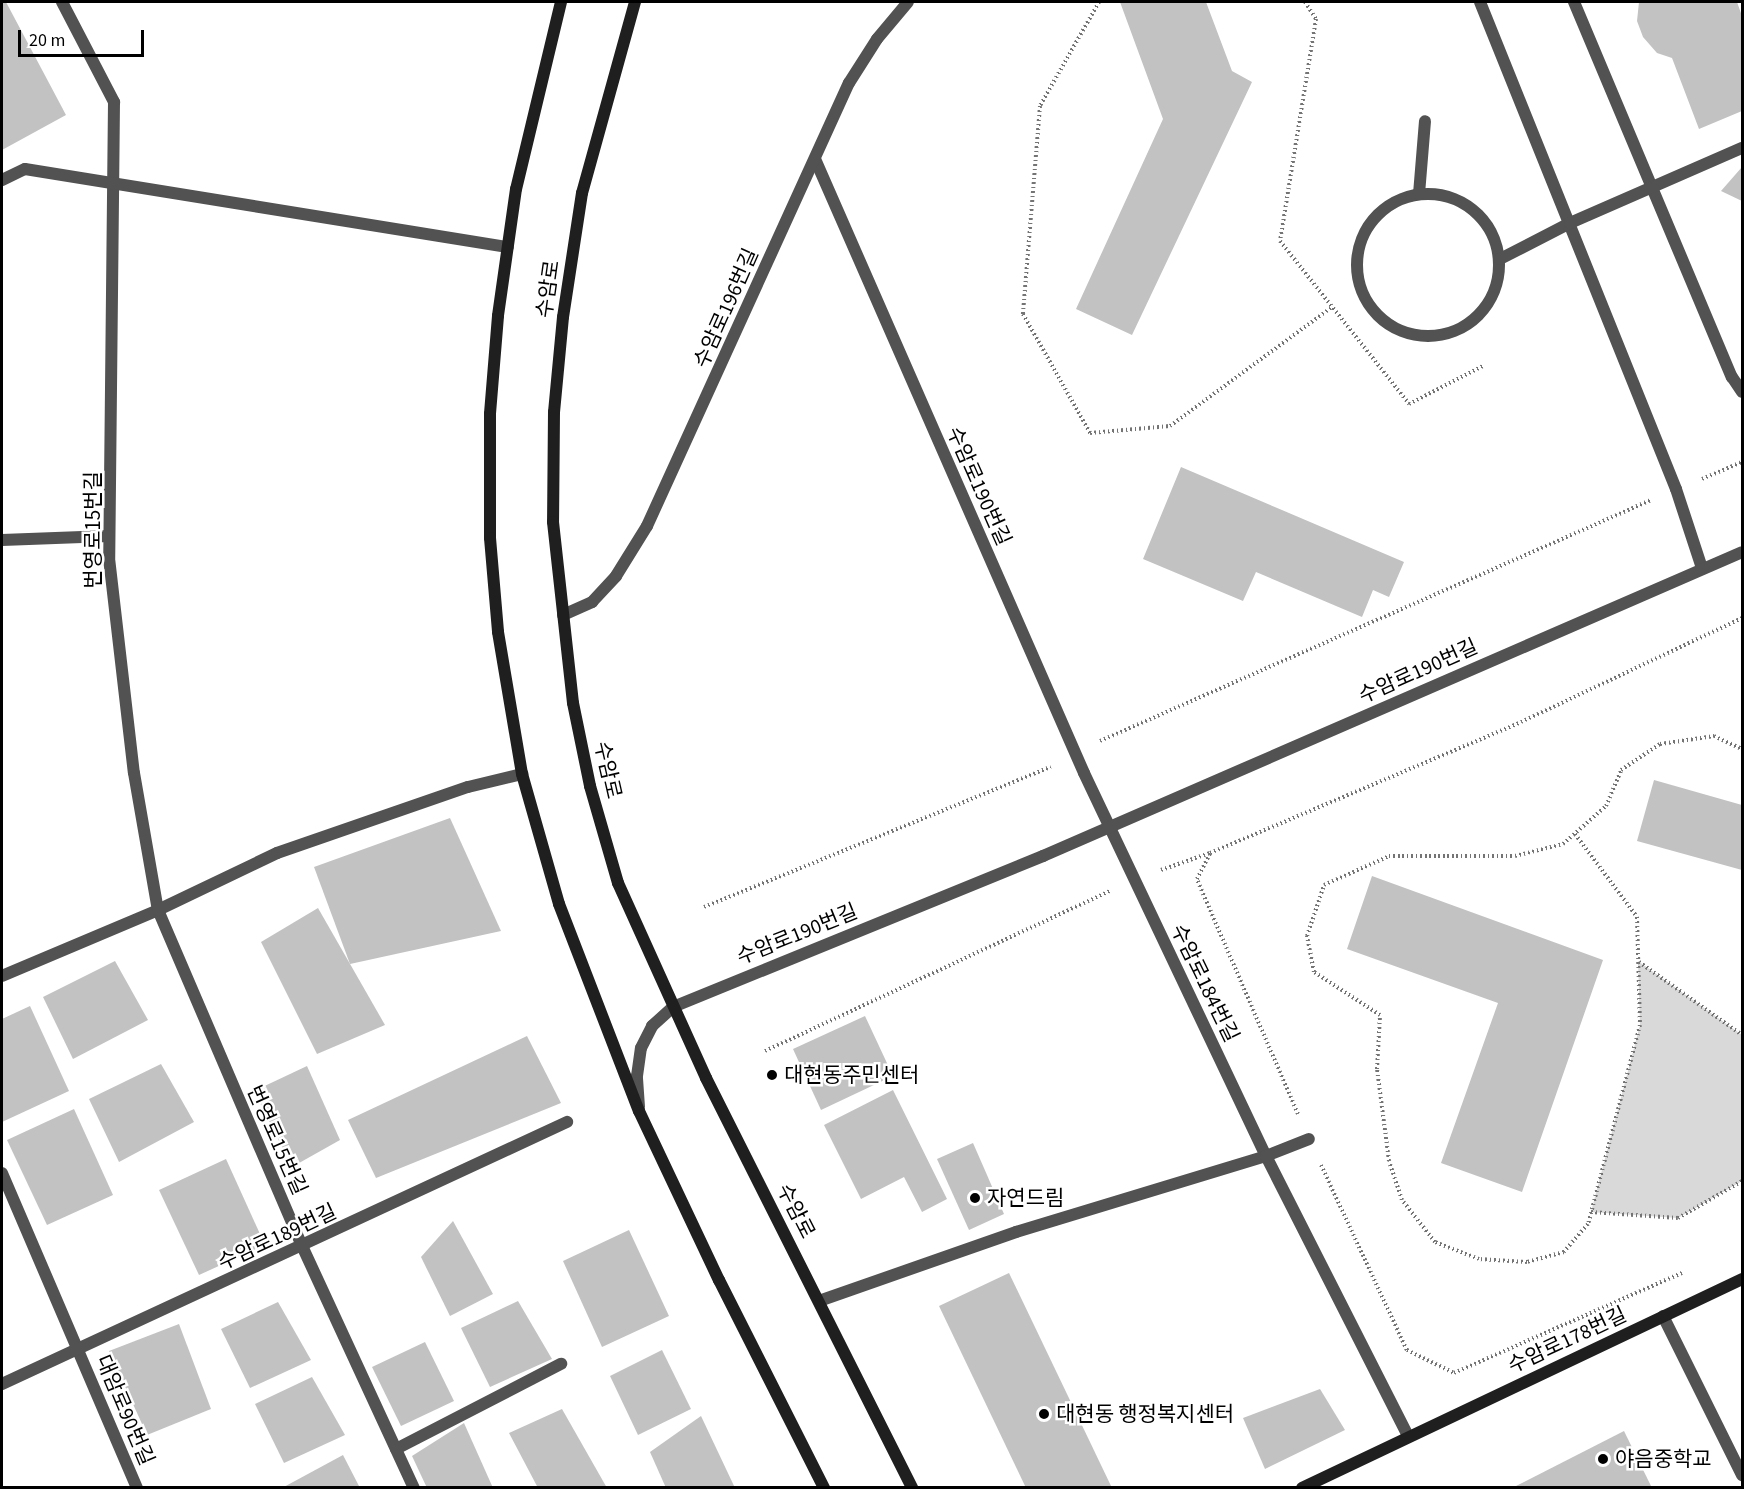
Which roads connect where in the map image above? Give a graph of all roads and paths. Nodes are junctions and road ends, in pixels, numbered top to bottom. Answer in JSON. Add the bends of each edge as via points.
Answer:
{"nodes":[{"id":1,"x":63,"y":2,"type":"edge"},
{"id":2,"x":561,"y":2,"type":"edge"},
{"id":3,"x":635,"y":2,"type":"edge"},
{"id":4,"x":908,"y":2,"type":"edge"},
{"id":5,"x":1099,"y":2,"type":"edge"},
{"id":6,"x":1305,"y":2,"type":"edge"},
{"id":7,"x":1480,"y":2,"type":"edge"},
{"id":8,"x":1574,"y":2,"type":"edge"},
{"id":9,"x":1425,"y":121,"type":"dead end"},
{"id":10,"x":1743,"y":148,"type":"edge"},
{"id":11,"x":815,"y":159,"type":"junction"},
{"id":12,"x":2,"y":180,"type":"edge"},
{"id":13,"x":110,"y":183,"type":"junction"},
{"id":14,"x":1654,"y":187,"type":"junction"},
{"id":15,"x":1419,"y":194,"type":"junction"},
{"id":16,"x":1570,"y":223,"type":"junction"},
{"id":17,"x":508,"y":247,"type":"junction"},
{"id":18,"x":1500,"y":259,"type":"junction"},
{"id":19,"x":1332,"y":307,"type":"junction"},
{"id":20,"x":1485,"y":365,"type":"dead end"},
{"id":21,"x":1743,"y":392,"type":"edge"},
{"id":22,"x":1743,"y":462,"type":"edge"},
{"id":23,"x":1676,"y":489,"type":"junction"},
{"id":24,"x":110,"y":536,"type":"junction"},
{"id":25,"x":2,"y":540,"type":"edge"},
{"id":26,"x":1741,"y":556,"type":"edge"},
{"id":27,"x":1702,"y":568,"type":"junction"},
{"id":28,"x":563,"y":615,"type":"junction"},
{"id":29,"x":1743,"y":618,"type":"edge"},
{"id":30,"x":1743,"y":749,"type":"edge"},
{"id":31,"x":1076,"y":757,"type":"junction"},
{"id":32,"x":522,"y":774,"type":"junction"},
{"id":33,"x":1109,"y":827,"type":"junction"},
{"id":34,"x":1575,"y":834,"type":"junction"},
{"id":35,"x":1210,"y":853,"type":"junction"},
{"id":36,"x":1134,"y":880,"type":"junction"},
{"id":37,"x":704,"y":907,"type":"dead end"},
{"id":38,"x":158,"y":910,"type":"junction"},
{"id":39,"x":1638,"y":961,"type":"junction"},
{"id":40,"x":2,"y":976,"type":"edge"},
{"id":41,"x":673,"y":1007,"type":"junction"},
{"id":42,"x":1743,"y":1035,"type":"edge"},
{"id":43,"x":765,"y":1052,"type":"dead end"},
{"id":44,"x":639,"y":1111,"type":"junction"},
{"id":45,"x":567,"y":1122,"type":"dead end"},
{"id":46,"x":1308,"y":1139,"type":"junction"},
{"id":47,"x":1266,"y":1156,"type":"junction"},
{"id":48,"x":2,"y":1173,"type":"edge"},
{"id":49,"x":1743,"y":1181,"type":"edge"},
{"id":50,"x":1591,"y":1212,"type":"junction"},
{"id":51,"x":303,"y":1248,"type":"junction"},
{"id":52,"x":1689,"y":1270,"type":"dead end"},
{"id":53,"x":1743,"y":1279,"type":"edge"},
{"id":54,"x":819,"y":1301,"type":"junction"},
{"id":55,"x":1663,"y":1316,"type":"junction"},
{"id":56,"x":77,"y":1349,"type":"junction"},
{"id":57,"x":561,"y":1364,"type":"dead end"},
{"id":58,"x":2,"y":1384,"type":"edge"},
{"id":59,"x":1408,"y":1436,"type":"junction"},
{"id":60,"x":396,"y":1449,"type":"junction"},
{"id":61,"x":1743,"y":1475,"type":"edge"},
{"id":62,"x":137,"y":1488,"type":"edge"},
{"id":63,"x":414,"y":1488,"type":"edge"},
{"id":64,"x":824,"y":1488,"type":"edge"},
{"id":65,"x":912,"y":1488,"type":"edge"},
{"id":66,"x":1302,"y":1488,"type":"edge"}],
"edges":[{"from":1,"to":13,"type":"street","name":"번영로15번길","via":[[114,102]]},
{"from":2,"to":17,"type":"main road","via":[[516,189]]},
{"from":3,"to":28,"type":"main road","name":"수암로","via":[[582,193],[563,317],[554,412],[553,522]]},
{"from":4,"to":11,"type":"street","name":"수암로196번길","via":[[877,39],[849,83]]},
{"from":5,"to":19,"type":"path","via":[[1040,106],[1023,314],[1090,433],[1170,426]]},
{"from":6,"to":19,"type":"path","via":[[1316,19],[1280,241]]},
{"from":7,"to":16,"type":"street"},
{"from":8,"to":14,"type":"street"},
{"from":9,"to":15,"type":"street"},
{"from":10,"to":14,"type":"street"},
{"from":11,"to":28,"type":"street","name":"수암로196번길","via":[[647,526],[616,576],[592,602]]},
{"from":11,"to":31,"type":"street","name":"수암로190번길"},
{"from":12,"to":13,"type":"street","via":[[25,169]]},
{"from":13,"to":17,"type":"street"},
{"from":13,"to":24,"type":"street","name":"번영로15번길"},
{"from":14,"to":16,"type":"street"},
{"from":14,"to":21,"type":"street","via":[[1732,377]]},
{"from":15,"to":18,"type":"street","via":[[1442,195],[1482,217],[1494,237]]},
{"from":15,"to":18,"type":"street","via":[[1396,201],[1377,215],[1364,234],[1357,258],[1359,281],[1368,303],[1384,321],[1404,333],[1428,338],[1451,334],[1472,322],[1488,305],[1498,283]]},
{"from":16,"to":18,"type":"street"},
{"from":16,"to":23,"type":"street"},
{"from":17,"to":32,"type":"main road","via":[[490,414],[490,538],[498,632]]},
{"from":19,"to":20,"type":"path","via":[[1409,404]]},
{"from":22,"to":23,"type":"path"},
{"from":23,"to":27,"type":"street"},
{"from":23,"to":31,"type":"path","via":[[1090,746]]},
{"from":24,"to":25,"type":"street"},
{"from":24,"to":38,"type":"street","name":"번영로15번길","via":[[114,611],[134,773]]},
{"from":26,"to":27,"type":"street","name":"수암로190번길"},
{"from":27,"to":33,"type":"street","name":"수암로190번길"},
{"from":28,"to":41,"type":"main road","name":"수암로","via":[[573,703],[590,786],[618,883]]},
{"from":29,"to":35,"type":"path","via":[[1521,722]]},
{"from":30,"to":34,"type":"path","via":[[1714,736],[1660,744],[1621,770],[1606,806]]},
{"from":31,"to":33,"type":"street","name":"수암로190번길"},
{"from":31,"to":37,"type":"path"},
{"from":32,"to":38,"type":"street","via":[[468,787],[278,853]]},
{"from":32,"to":44,"type":"main road","via":[[560,904]]},
{"from":33,"to":36,"type":"street","name":"수암로184번길"},
{"from":33,"to":41,"type":"street","name":"수암로190번길"},
{"from":34,"to":39,"type":"path","via":[[1637,917]]},
{"from":34,"to":50,"type":"path","via":[[1563,844],[1515,856],[1389,856],[1324,885],[1307,936],[1314,972],[1380,1015],[1377,1069],[1389,1161],[1402,1200],[1435,1242],[1479,1259],[1527,1262],[1564,1252],[1588,1224]]},
{"from":35,"to":36,"type":"path"},
{"from":35,"to":46,"type":"path","via":[[1197,879]]},
{"from":36,"to":43,"type":"path"},
{"from":36,"to":47,"type":"street","name":"수암로184번길"},
{"from":38,"to":40,"type":"street"},
{"from":38,"to":51,"type":"street","name":"번영로15번길"},
{"from":39,"to":42,"type":"path"},
{"from":39,"to":50,"type":"path","via":[[1640,1024]]},
{"from":41,"to":44,"type":"street","name":"수암로190번길","via":[[652,1026],[641,1048],[637,1076]]},
{"from":41,"to":54,"type":"main road","name":"수암로"},
{"from":44,"to":64,"type":"main road"},
{"from":45,"to":51,"type":"street","name":"수암로189번길"},
{"from":46,"to":47,"type":"street"},
{"from":46,"to":52,"type":"path","via":[[1407,1350],[1454,1373]]},
{"from":47,"to":54,"type":"street","via":[[1016,1232]]},
{"from":47,"to":59,"type":"street"},
{"from":48,"to":56,"type":"street","name":"대암로90번길"},
{"from":49,"to":50,"type":"path","via":[[1677,1218]]},
{"from":51,"to":56,"type":"street","name":"수암로189번길"},
{"from":51,"to":60,"type":"street","name":"번영로15번길"},
{"from":53,"to":55,"type":"main road","name":"수암로178번길"},
{"from":54,"to":65,"type":"main road","name":"수암로"},
{"from":55,"to":59,"type":"main road","name":"수암로178번길"},
{"from":55,"to":61,"type":"street"},
{"from":56,"to":58,"type":"street","name":"수암로189번길"},
{"from":56,"to":62,"type":"street","name":"대암로90번길"},
{"from":57,"to":60,"type":"street"},
{"from":59,"to":66,"type":"main road","name":"수암로178번길"},
{"from":60,"to":63,"type":"street","name":"번영로15번길"}]}
